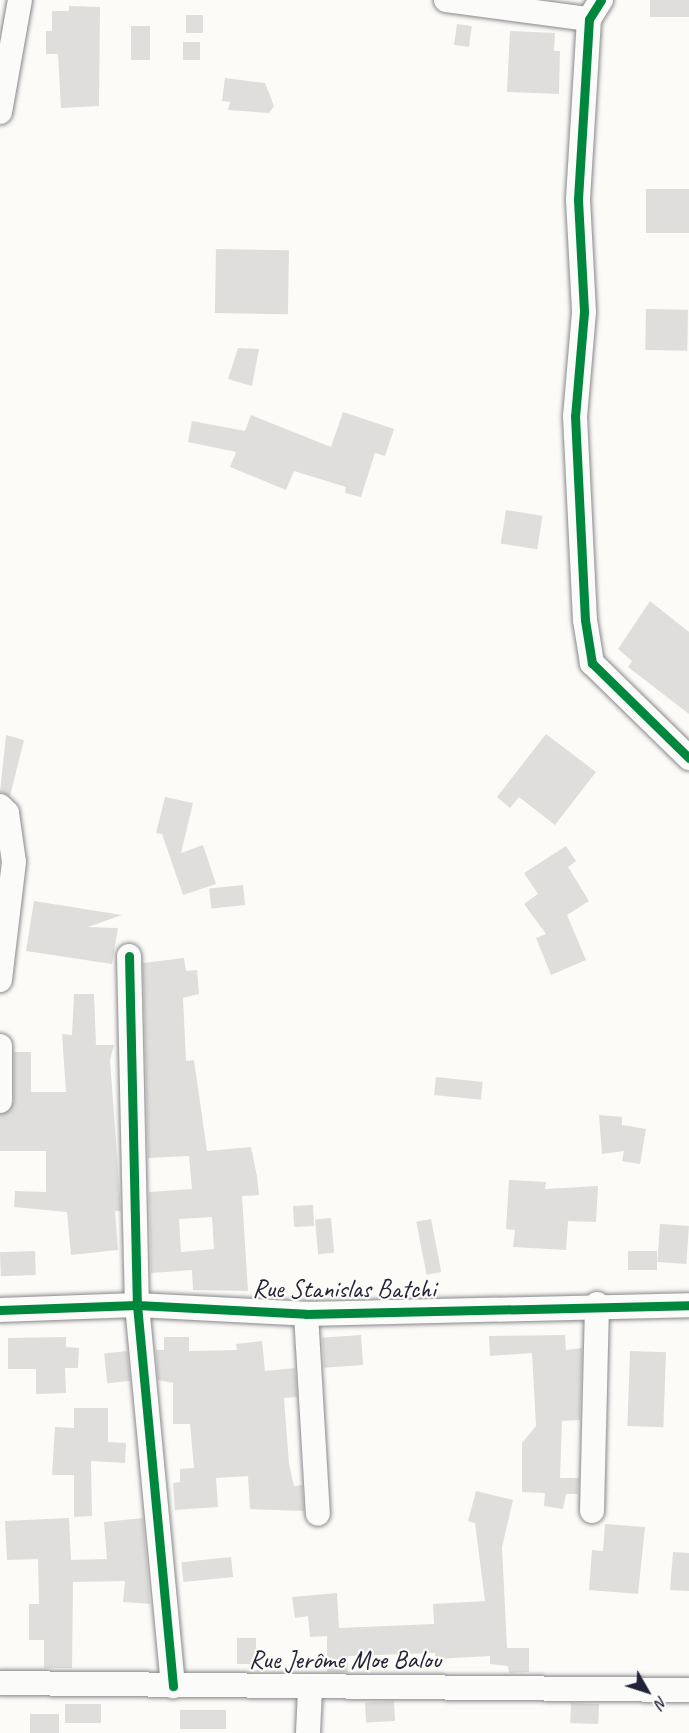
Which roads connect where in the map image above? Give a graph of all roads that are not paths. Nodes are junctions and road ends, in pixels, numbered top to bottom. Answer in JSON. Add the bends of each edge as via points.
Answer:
{"nodes":[{"id":1,"x":20,"y":0,"type":"edge"},
{"id":2,"x":446,"y":0,"type":"edge"},
{"id":3,"x":595,"y":10,"type":"edge"},
{"id":4,"x":0,"y":112,"type":"edge"},
{"id":5,"x":689,"y":758,"type":"edge"},
{"id":6,"x":0,"y":806,"type":"edge"},
{"id":7,"x":129,"y":956,"type":"dead end"},
{"id":8,"x":0,"y":980,"type":"edge"},
{"id":9,"x":0,"y":1046,"type":"edge"},
{"id":10,"x":0,"y":1101,"type":"edge"},
{"id":11,"x":597,"y":1304,"type":"junction"},
{"id":12,"x":137,"y":1305,"type":"junction"},
{"id":13,"x":689,"y":1305,"type":"edge"},
{"id":14,"x":0,"y":1310,"type":"edge"},
{"id":15,"x":306,"y":1314,"type":"junction"},
{"id":16,"x":592,"y":1511,"type":"dead end"},
{"id":17,"x":318,"y":1514,"type":"dead end"},
{"id":18,"x":0,"y":1683,"type":"edge"},
{"id":19,"x":173,"y":1686,"type":"junction"},
{"id":20,"x":310,"y":1689,"type":"junction"},
{"id":21,"x":689,"y":1689,"type":"edge"},
{"id":22,"x":308,"y":1733,"type":"edge"}],
"edges":[{"from":1,"to":4,"type":"street"},
{"from":2,"to":3,"type":"street"},
{"from":3,"to":5,"type":"street","via":[[578,200],[584,312],[575,416],[585,620],[592,663]]},
{"from":6,"to":8,"type":"street","via":[[7,813],[14,862]]},
{"from":7,"to":12,"type":"street"},
{"from":9,"to":10,"type":"street"},
{"from":11,"to":13,"type":"street","name":"Rue Stanislas Batchi"},
{"from":11,"to":15,"type":"street","name":"Rue Stanislas Batchi"},
{"from":11,"to":16,"type":"street"},
{"from":12,"to":14,"type":"street","name":"Rue Stanislas Batchi"},
{"from":12,"to":15,"type":"street","name":"Rue Stanislas Batchi"},
{"from":12,"to":19,"type":"street"},
{"from":15,"to":17,"type":"street"},
{"from":18,"to":19,"type":"street","name":"Rue Jerôme Moe Balou"},
{"from":19,"to":20,"type":"street","name":"Rue Jerôme Moe Balou"},
{"from":20,"to":21,"type":"street","name":"Rue Jerôme Moe Balou"},
{"from":20,"to":22,"type":"street"}]}
